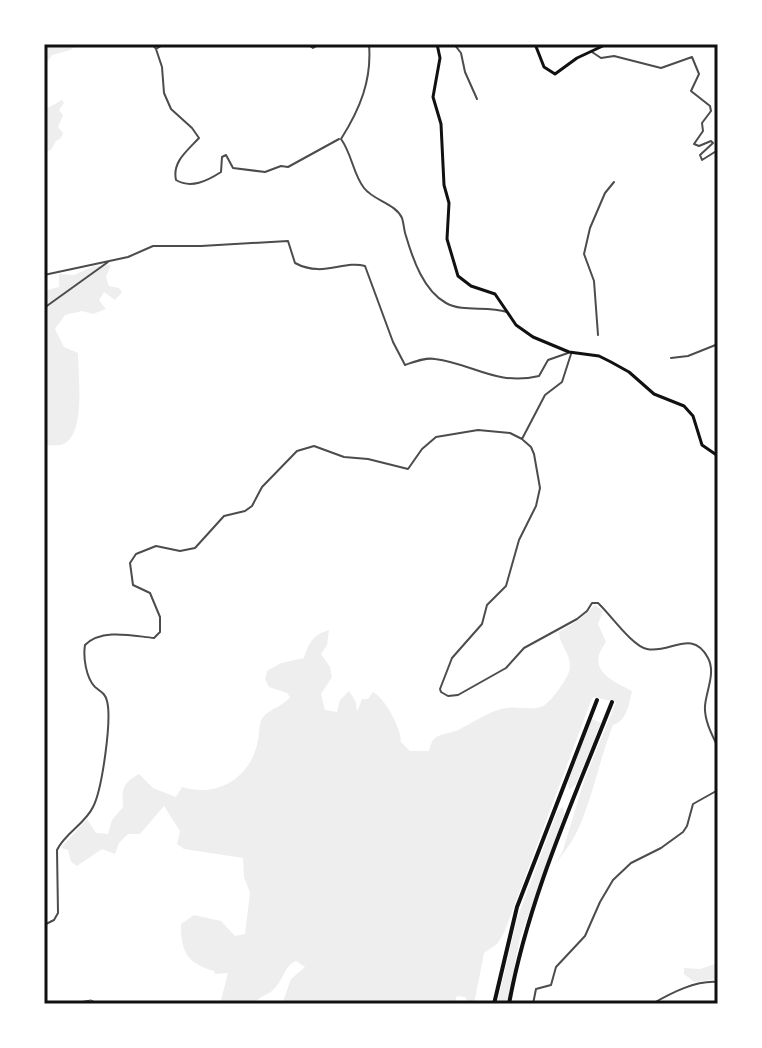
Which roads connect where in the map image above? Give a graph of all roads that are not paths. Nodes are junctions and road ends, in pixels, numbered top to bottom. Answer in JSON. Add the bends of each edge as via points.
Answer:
{"nodes":[{"id":1,"x":152,"y":44,"type":"edge"},
{"id":2,"x":164,"y":44,"type":"edge"},
{"id":3,"x":307,"y":44,"type":"edge"},
{"id":4,"x":320,"y":44,"type":"edge"},
{"id":5,"x":369,"y":44,"type":"edge"},
{"id":6,"x":437,"y":44,"type":"edge"},
{"id":7,"x":454,"y":44,"type":"edge"},
{"id":8,"x":535,"y":44,"type":"edge"},
{"id":9,"x":607,"y":44,"type":"edge"},
{"id":10,"x":156,"y":49,"type":"junction"},
{"id":11,"x":591,"y":51,"type":"junction"},
{"id":12,"x":477,"y":99,"type":"dead end"},
{"id":13,"x":341,"y":139,"type":"junction"},
{"id":14,"x":718,"y":150,"type":"edge"},
{"id":15,"x":614,"y":182,"type":"dead end"},
{"id":16,"x":111,"y":260,"type":"junction"},
{"id":17,"x":44,"y":275,"type":"edge"},
{"id":18,"x":44,"y":308,"type":"edge"},
{"id":19,"x":508,"y":312,"type":"junction"},
{"id":20,"x":598,"y":335,"type":"dead end"},
{"id":21,"x":718,"y":344,"type":"edge"},
{"id":22,"x":570,"y":352,"type":"junction"},
{"id":23,"x":671,"y":358,"type":"dead end"},
{"id":24,"x":522,"y":439,"type":"junction"},
{"id":25,"x":718,"y":456,"type":"edge"},
{"id":26,"x":597,"y":700,"type":"dead end"},
{"id":27,"x":612,"y":702,"type":"dead end"},
{"id":28,"x":718,"y":747,"type":"edge"},
{"id":29,"x":718,"y":790,"type":"edge"},
{"id":30,"x":44,"y":925,"type":"edge"},
{"id":31,"x":718,"y":982,"type":"edge"},
{"id":32,"x":67,"y":1004,"type":"edge"},
{"id":33,"x":99,"y":1004,"type":"edge"},
{"id":34,"x":494,"y":1004,"type":"edge"},
{"id":35,"x":509,"y":1004,"type":"edge"},
{"id":36,"x":533,"y":1004,"type":"edge"},
{"id":37,"x":652,"y":1004,"type":"edge"}],
"edges":[{"from":1,"to":10,"type":"street"},
{"from":2,"to":10,"type":"street"},
{"from":3,"to":4,"type":"street"},
{"from":5,"to":13,"type":"street","via":[[371,66],[363,97]]},
{"from":6,"to":19,"type":"main road","via":[[440,58],[433,97],[441,124],[449,249],[462,280],[495,294]]},
{"from":7,"to":12,"type":"street"},
{"from":8,"to":11,"type":"main road","via":[[544,67],[555,74]]},
{"from":9,"to":11,"type":"main road"},
{"from":10,"to":13,"type":"street","via":[[167,101],[199,138],[174,171],[184,185],[221,172],[226,155],[233,168],[265,172],[288,167]]},
{"from":11,"to":14,"type":"street","via":[[601,58],[614,56],[661,68],[692,57],[699,74],[691,91],[711,111],[694,144],[713,143],[700,155],[702,160]]},
{"from":13,"to":19,"type":"street","via":[[363,187],[402,217],[413,256],[435,294],[448,304]]},
{"from":15,"to":20,"type":"street","via":[[590,228],[584,254],[594,281]]},
{"from":16,"to":17,"type":"street"},
{"from":16,"to":18,"type":"street"},
{"from":16,"to":22,"type":"street","via":[[153,246],[288,241],[295,263],[304,268],[365,266],[405,365],[433,358],[522,380],[539,376],[548,360]]},
{"from":19,"to":22,"type":"main road","via":[[522,330]]},
{"from":21,"to":23,"type":"street"},
{"from":22,"to":24,"type":"street","via":[[562,382],[545,395]]},
{"from":22,"to":25,"type":"main road","via":[[599,356],[654,394],[684,406],[702,445]]},
{"from":24,"to":28,"type":"street","via":[[534,454],[540,488],[536,506],[506,586],[452,658],[441,692],[458,695],[496,675],[524,648],[598,603],[640,647],[653,650],[686,641],[706,654],[711,671],[705,707]]},
{"from":24,"to":30,"type":"street","via":[[478,430],[436,437],[408,469],[314,446],[300,449],[262,487],[252,506],[221,518],[195,548],[156,546],[133,557],[133,585],[150,593],[161,629],[157,637],[125,634],[90,641],[84,652],[90,678],[105,695],[108,710],[103,762],[94,806],[57,850],[59,910]]},
{"from":26,"to":34,"type":"highway","via":[[517,907]]},
{"from":27,"to":35,"type":"highway","via":[[530,915]]},
{"from":29,"to":36,"type":"street","via":[[693,804],[687,826],[677,837],[631,863],[613,880],[585,936],[556,967],[551,985],[536,989]]},
{"from":31,"to":37,"type":"street","via":[[690,987]]},
{"from":32,"to":33,"type":"lane"}]}
